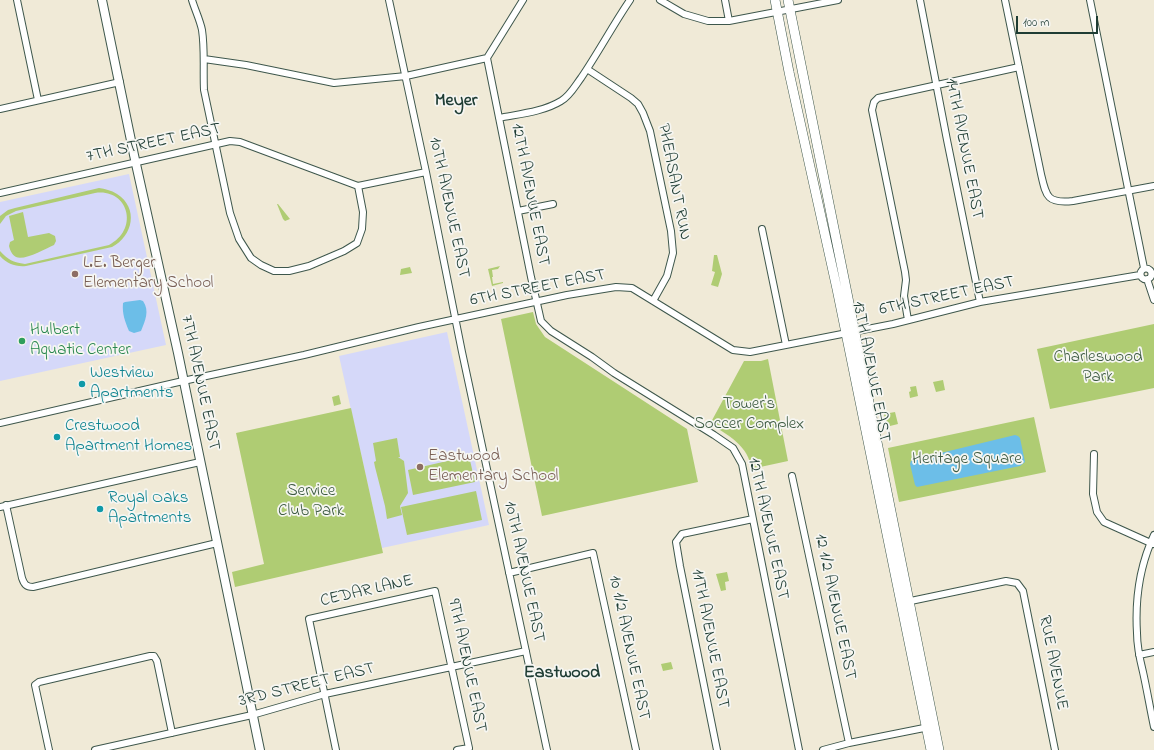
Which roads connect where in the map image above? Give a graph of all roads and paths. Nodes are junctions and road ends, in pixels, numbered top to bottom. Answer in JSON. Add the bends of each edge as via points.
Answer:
{"nodes":[{"id":1,"x":17,"y":0,"type":"edge"},
{"id":2,"x":102,"y":0,"type":"edge"},
{"id":3,"x":192,"y":0,"type":"edge"},
{"id":4,"x":389,"y":0,"type":"edge"},
{"id":5,"x":523,"y":0,"type":"edge"},
{"id":6,"x":630,"y":0,"type":"edge"},
{"id":7,"x":660,"y":0,"type":"edge"},
{"id":8,"x":725,"y":0,"type":"edge"},
{"id":9,"x":775,"y":0,"type":"edge"},
{"id":10,"x":838,"y":0,"type":"edge"},
{"id":11,"x":920,"y":0,"type":"edge"},
{"id":12,"x":1005,"y":0,"type":"edge"},
{"id":13,"x":1090,"y":0,"type":"edge"},
{"id":14,"x":789,"y":5,"type":"edge"},
{"id":15,"x":778,"y":12,"type":"junction"},
{"id":16,"x":729,"y":21,"type":"junction"},
{"id":17,"x":487,"y":58,"type":"junction"},
{"id":18,"x":204,"y":59,"type":"junction"},
{"id":19,"x":1018,"y":67,"type":"junction"},
{"id":20,"x":587,"y":69,"type":"junction"},
{"id":21,"x":406,"y":76,"type":"junction"},
{"id":22,"x":120,"y":82,"type":"junction"},
{"id":23,"x":936,"y":86,"type":"junction"},
{"id":24,"x":38,"y":100,"type":"junction"},
{"id":25,"x":0,"y":109,"type":"edge"},
{"id":26,"x":499,"y":118,"type":"junction"},
{"id":27,"x":215,"y":144,"type":"junction"},
{"id":28,"x":135,"y":162,"type":"junction"},
{"id":29,"x":426,"y":172,"type":"junction"},
{"id":30,"x":358,"y":186,"type":"junction"},
{"id":31,"x":1154,"y":186,"type":"edge"},
{"id":32,"x":1129,"y":191,"type":"junction"},
{"id":33,"x":0,"y":193,"type":"edge"},
{"id":34,"x":553,"y":204,"type":"dead end"},
{"id":35,"x":518,"y":211,"type":"junction"},
{"id":36,"x":762,"y":229,"type":"dead end"},
{"id":37,"x":1144,"y":268,"type":"junction"},
{"id":38,"x":1152,"y":272,"type":"edge"},
{"id":39,"x":1140,"y":275,"type":"junction"},
{"id":40,"x":1147,"y":279,"type":"junction"},
{"id":41,"x":1154,"y":300,"type":"edge"},
{"id":42,"x":653,"y":301,"type":"junction"},
{"id":43,"x":537,"y":302,"type":"junction"},
{"id":44,"x":980,"y":302,"type":"junction"},
{"id":45,"x":457,"y":320,"type":"junction"},
{"id":46,"x":908,"y":320,"type":"junction"},
{"id":47,"x":850,"y":332,"type":"junction"},
{"id":48,"x":786,"y":345,"type":"junction"},
{"id":49,"x":183,"y":381,"type":"junction"},
{"id":50,"x":0,"y":423,"type":"edge"},
{"id":51,"x":1094,"y":454,"type":"dead end"},
{"id":52,"x":200,"y":462,"type":"junction"},
{"id":53,"x":792,"y":476,"type":"dead end"},
{"id":54,"x":3,"y":506,"type":"edge"},
{"id":55,"x":753,"y":519,"type":"junction"},
{"id":56,"x":1154,"y":535,"type":"edge"},
{"id":57,"x":217,"y":543,"type":"junction"},
{"id":58,"x":1152,"y":544,"type":"edge"},
{"id":59,"x":509,"y":573,"type":"junction"},
{"id":60,"x":435,"y":590,"type":"joint"},
{"id":61,"x":905,"y":602,"type":"junction"},
{"id":62,"x":526,"y":651,"type":"junction"},
{"id":63,"x":1154,"y":652,"type":"edge"},
{"id":64,"x":1140,"y":655,"type":"junction"},
{"id":65,"x":452,"y":667,"type":"junction"},
{"id":66,"x":325,"y":694,"type":"junction"},
{"id":67,"x":252,"y":715,"type":"junction"},
{"id":68,"x":1154,"y":726,"type":"edge"},
{"id":69,"x":930,"y":727,"type":"junction"},
{"id":70,"x":172,"y":733,"type":"junction"},
{"id":71,"x":849,"y":743,"type":"junction"},
{"id":72,"x":49,"y":750,"type":"edge"},
{"id":73,"x":95,"y":750,"type":"edge"},
{"id":74,"x":260,"y":750,"type":"edge"},
{"id":75,"x":336,"y":750,"type":"edge"},
{"id":76,"x":458,"y":750,"type":"edge"},
{"id":77,"x":547,"y":750,"type":"edge"},
{"id":78,"x":636,"y":750,"type":"edge"},
{"id":79,"x":717,"y":750,"type":"edge"},
{"id":80,"x":800,"y":750,"type":"edge"},
{"id":81,"x":823,"y":750,"type":"edge"},
{"id":82,"x":931,"y":750,"type":"edge"},
{"id":83,"x":939,"y":750,"type":"edge"},
{"id":84,"x":1055,"y":750,"type":"edge"}],
"edges":[{"from":1,"to":24,"type":"street"},
{"from":2,"to":22,"type":"street","name":"7TH AVENUE EAST"},
{"from":3,"to":18,"type":"street","via":[[201,28]]},
{"from":4,"to":21,"type":"street","name":"10TH AVENUE EAST"},
{"from":5,"to":17,"type":"street"},
{"from":6,"to":20,"type":"street"},
{"from":7,"to":16,"type":"street","via":[[684,14],[708,21]]},
{"from":8,"to":16,"type":"street"},
{"from":9,"to":15,"type":"main road","name":"13TH AVENUE EAST"},
{"from":10,"to":14,"type":"street"},
{"from":11,"to":23,"type":"street","name":"14TH AVENUE EAST"},
{"from":12,"to":19,"type":"street"},
{"from":13,"to":32,"type":"street"},
{"from":14,"to":15,"type":"street"},
{"from":14,"to":47,"type":"main road","name":"13TH AVENUE EAST"},
{"from":15,"to":16,"type":"street"},
{"from":15,"to":47,"type":"main road","name":"13TH AVENUE EAST","via":[[789,72]]},
{"from":17,"to":21,"type":"street"},
{"from":17,"to":26,"type":"street","name":"12TH AVENUE EAST"},
{"from":18,"to":21,"type":"street","via":[[334,83]]},
{"from":18,"to":27,"type":"street","via":[[204,90]]},
{"from":19,"to":23,"type":"street"},
{"from":19,"to":32,"type":"street","via":[[1045,191],[1050,199],[1060,202],[1073,201]]},
{"from":20,"to":26,"type":"street","via":[[563,100],[540,109]]},
{"from":20,"to":42,"type":"street","name":"PHEASANT RUN","via":[[638,104],[650,131],[671,231],[673,253],[667,276]]},
{"from":21,"to":29,"type":"street","name":"10TH AVENUE EAST"},
{"from":22,"to":24,"type":"street"},
{"from":22,"to":28,"type":"street","name":"7TH AVENUE EAST"},
{"from":23,"to":44,"type":"street","name":"14TH AVENUE EAST"},
{"from":23,"to":46,"type":"street","via":[[878,98],[872,110],[905,272],[904,296]]},
{"from":24,"to":25,"type":"street"},
{"from":26,"to":35,"type":"street","name":"12TH AVENUE EAST"},
{"from":27,"to":28,"type":"street","name":"7TH STREET EAST"},
{"from":27,"to":30,"type":"street","name":"7TH STREET EAST","via":[[240,142]]},
{"from":27,"to":30,"type":"street","via":[[230,213],[239,239],[251,258],[274,271],[289,271],[309,266],[357,243],[362,229],[363,212]]},
{"from":28,"to":33,"type":"street","name":"7TH STREET EAST"},
{"from":28,"to":49,"type":"street","name":"7TH AVENUE EAST"},
{"from":29,"to":30,"type":"street"},
{"from":29,"to":45,"type":"street","name":"10TH AVENUE EAST"},
{"from":31,"to":32,"type":"street"},
{"from":32,"to":37,"type":"street"},
{"from":34,"to":35,"type":"street"},
{"from":35,"to":43,"type":"street","name":"12TH AVENUE EAST"},
{"from":36,"to":48,"type":"street"},
{"from":37,"to":38,"type":"street"},
{"from":37,"to":39,"type":"street"},
{"from":38,"to":40,"type":"street"},
{"from":39,"to":40,"type":"street","via":[[1142,279]]},
{"from":39,"to":44,"type":"street","name":"6TH STREET EAST"},
{"from":40,"to":41,"type":"street"},
{"from":42,"to":43,"type":"street","name":"6TH STREET EAST","via":[[632,288],[616,287]]},
{"from":42,"to":48,"type":"street","name":"6TH STREET EAST","via":[[734,350],[750,352]]},
{"from":43,"to":45,"type":"street","name":"6TH STREET EAST"},
{"from":43,"to":55,"type":"street","name":"12TH AVENUE EAST","via":[[541,320],[551,331],[733,448],[742,464]]},
{"from":44,"to":46,"type":"street","name":"6TH STREET EAST"},
{"from":45,"to":49,"type":"street","name":"6TH STREET EAST"},
{"from":45,"to":59,"type":"street","name":"10TH AVENUE EAST"},
{"from":46,"to":47,"type":"street","name":"6TH STREET EAST"},
{"from":47,"to":48,"type":"street","name":"6TH STREET EAST"},
{"from":47,"to":61,"type":"main road","name":"13TH AVENUE EAST"},
{"from":49,"to":50,"type":"street","name":"6TH STREET EAST"},
{"from":49,"to":52,"type":"street","name":"7TH AVENUE EAST"},
{"from":51,"to":58,"type":"street","via":[[1093,494],[1097,512],[1104,522]]},
{"from":52,"to":54,"type":"street"},
{"from":52,"to":57,"type":"street","name":"7TH AVENUE EAST"},
{"from":53,"to":71,"type":"street","name":"12 1/2 AVENUE EAST"},
{"from":54,"to":57,"type":"street","via":[[22,578],[28,587]]},
{"from":55,"to":79,"type":"street","name":"11TH AVENUE EAST","via":[[682,534],[676,542]]},
{"from":55,"to":80,"type":"street","name":"12TH AVENUE EAST"},
{"from":56,"to":58,"type":"street"},
{"from":57,"to":67,"type":"street","name":"7TH AVENUE EAST"},
{"from":58,"to":64,"type":"street","via":[[1142,570],[1137,599]]},
{"from":59,"to":62,"type":"street","name":"10TH AVENUE EAST"},
{"from":59,"to":78,"type":"street","name":"10 1/2 AVENUE EAST","via":[[593,553]]},
{"from":60,"to":65,"type":"street","name":"9TH AVENUE EAST"},
{"from":60,"to":66,"type":"street","name":"CEDAR LANE","via":[[309,619]]},
{"from":61,"to":69,"type":"main road","name":"13TH AVENUE EAST"},
{"from":61,"to":84,"type":"street","name":"RUE AVENUE","via":[[1006,581],[1016,583],[1023,591]]},
{"from":62,"to":65,"type":"street","name":"3RD STREET EAST"},
{"from":62,"to":77,"type":"street","name":"10TH AVENUE EAST"},
{"from":63,"to":64,"type":"street"},
{"from":64,"to":68,"type":"street"},
{"from":65,"to":66,"type":"street","name":"3RD STREET EAST"},
{"from":65,"to":76,"type":"street","name":"9TH AVENUE EAST","via":[[469,748]]},
{"from":66,"to":67,"type":"street","name":"3RD STREET EAST"},
{"from":66,"to":75,"type":"street"},
{"from":67,"to":70,"type":"street","name":"3RD STREET EAST"},
{"from":67,"to":74,"type":"street","name":"7TH AVENUE EAST"},
{"from":69,"to":71,"type":"street"},
{"from":69,"to":82,"type":"main road","name":"13TH AVENUE EAST"},
{"from":69,"to":83,"type":"main road","name":"13TH AVENUE EAST"},
{"from":70,"to":72,"type":"street","via":[[157,661],[154,656],[144,657],[39,682],[35,686]]},
{"from":70,"to":73,"type":"street","name":"3RD STREET EAST"},
{"from":71,"to":81,"type":"street"}]}
